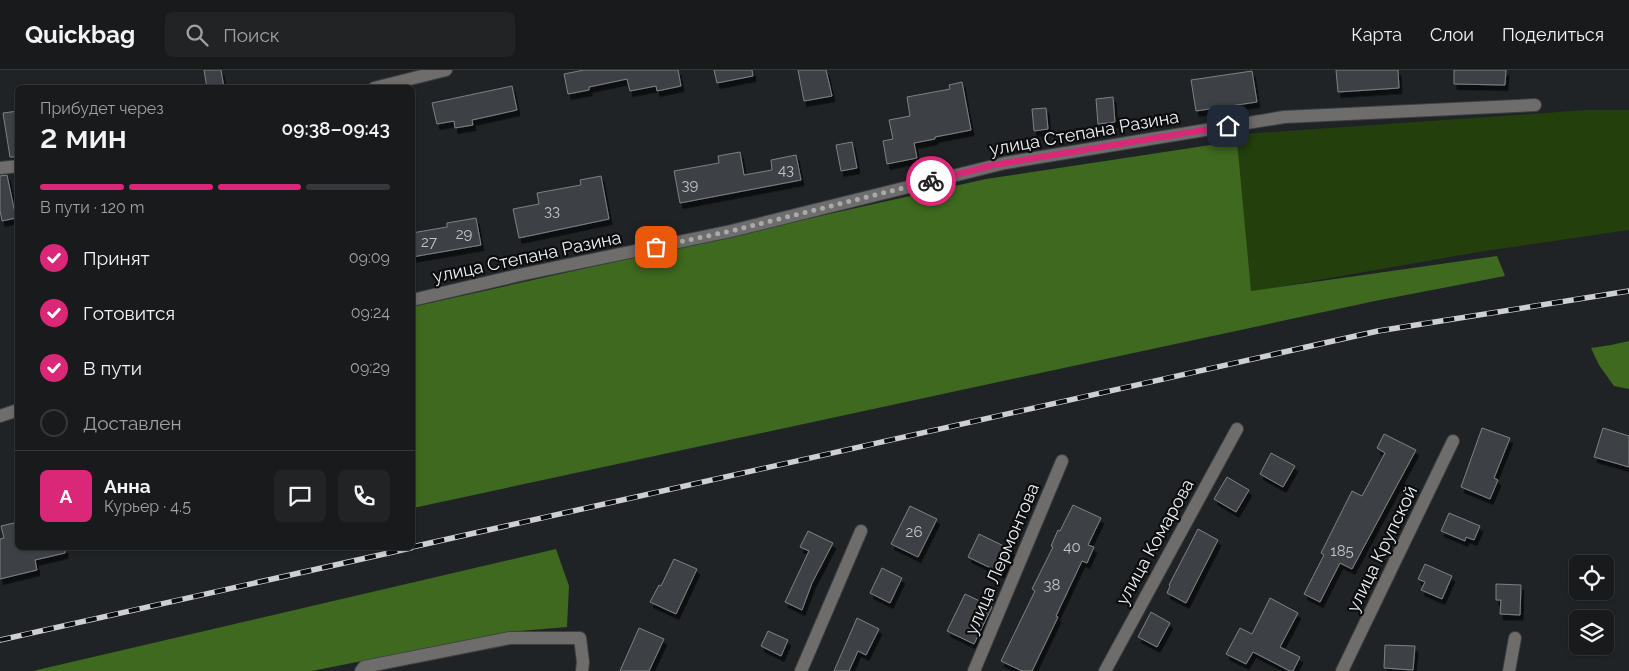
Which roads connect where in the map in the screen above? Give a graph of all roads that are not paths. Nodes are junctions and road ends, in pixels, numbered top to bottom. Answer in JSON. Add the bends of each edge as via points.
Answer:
{"nodes":[{"id":1,"x":446,"y":70,"type":"edge"},
{"id":2,"x":386,"y":85,"type":"edge"},
{"id":3,"x":1535,"y":105,"type":"dead end"},
{"id":4,"x":15,"y":166,"type":"edge"},
{"id":5,"x":0,"y":168,"type":"edge"},
{"id":6,"x":415,"y":299,"type":"edge"},
{"id":7,"x":15,"y":411,"type":"edge"},
{"id":8,"x":0,"y":416,"type":"edge"},
{"id":9,"x":1237,"y":429,"type":"dead end"},
{"id":10,"x":1453,"y":441,"type":"dead end"},
{"id":11,"x":1062,"y":461,"type":"dead end"},
{"id":12,"x":861,"y":531,"type":"dead end"},
{"id":13,"x":1514,"y":638,"type":"dead end"},
{"id":14,"x":361,"y":671,"type":"edge"},
{"id":15,"x":582,"y":671,"type":"edge"},
{"id":16,"x":801,"y":671,"type":"edge"},
{"id":17,"x":974,"y":671,"type":"edge"},
{"id":18,"x":1105,"y":671,"type":"edge"},
{"id":19,"x":1342,"y":671,"type":"edge"},
{"id":20,"x":1509,"y":671,"type":"edge"}],
"edges":[{"from":1,"to":2,"type":"street"},
{"from":3,"to":6,"type":"street","name":"улица Степана Разина","via":[[1284,117],[999,164],[731,231]]},
{"from":4,"to":5,"type":"street"},
{"from":7,"to":8,"type":"street"},
{"from":9,"to":18,"type":"street","name":"улица Комарова"},
{"from":10,"to":19,"type":"street","name":"улица Крупской"},
{"from":11,"to":17,"type":"street","name":"улица Лермонтова"},
{"from":12,"to":16,"type":"street"},
{"from":13,"to":20,"type":"street"},
{"from":14,"to":15,"type":"street","via":[[364,667],[510,638],[580,638]]}]}
